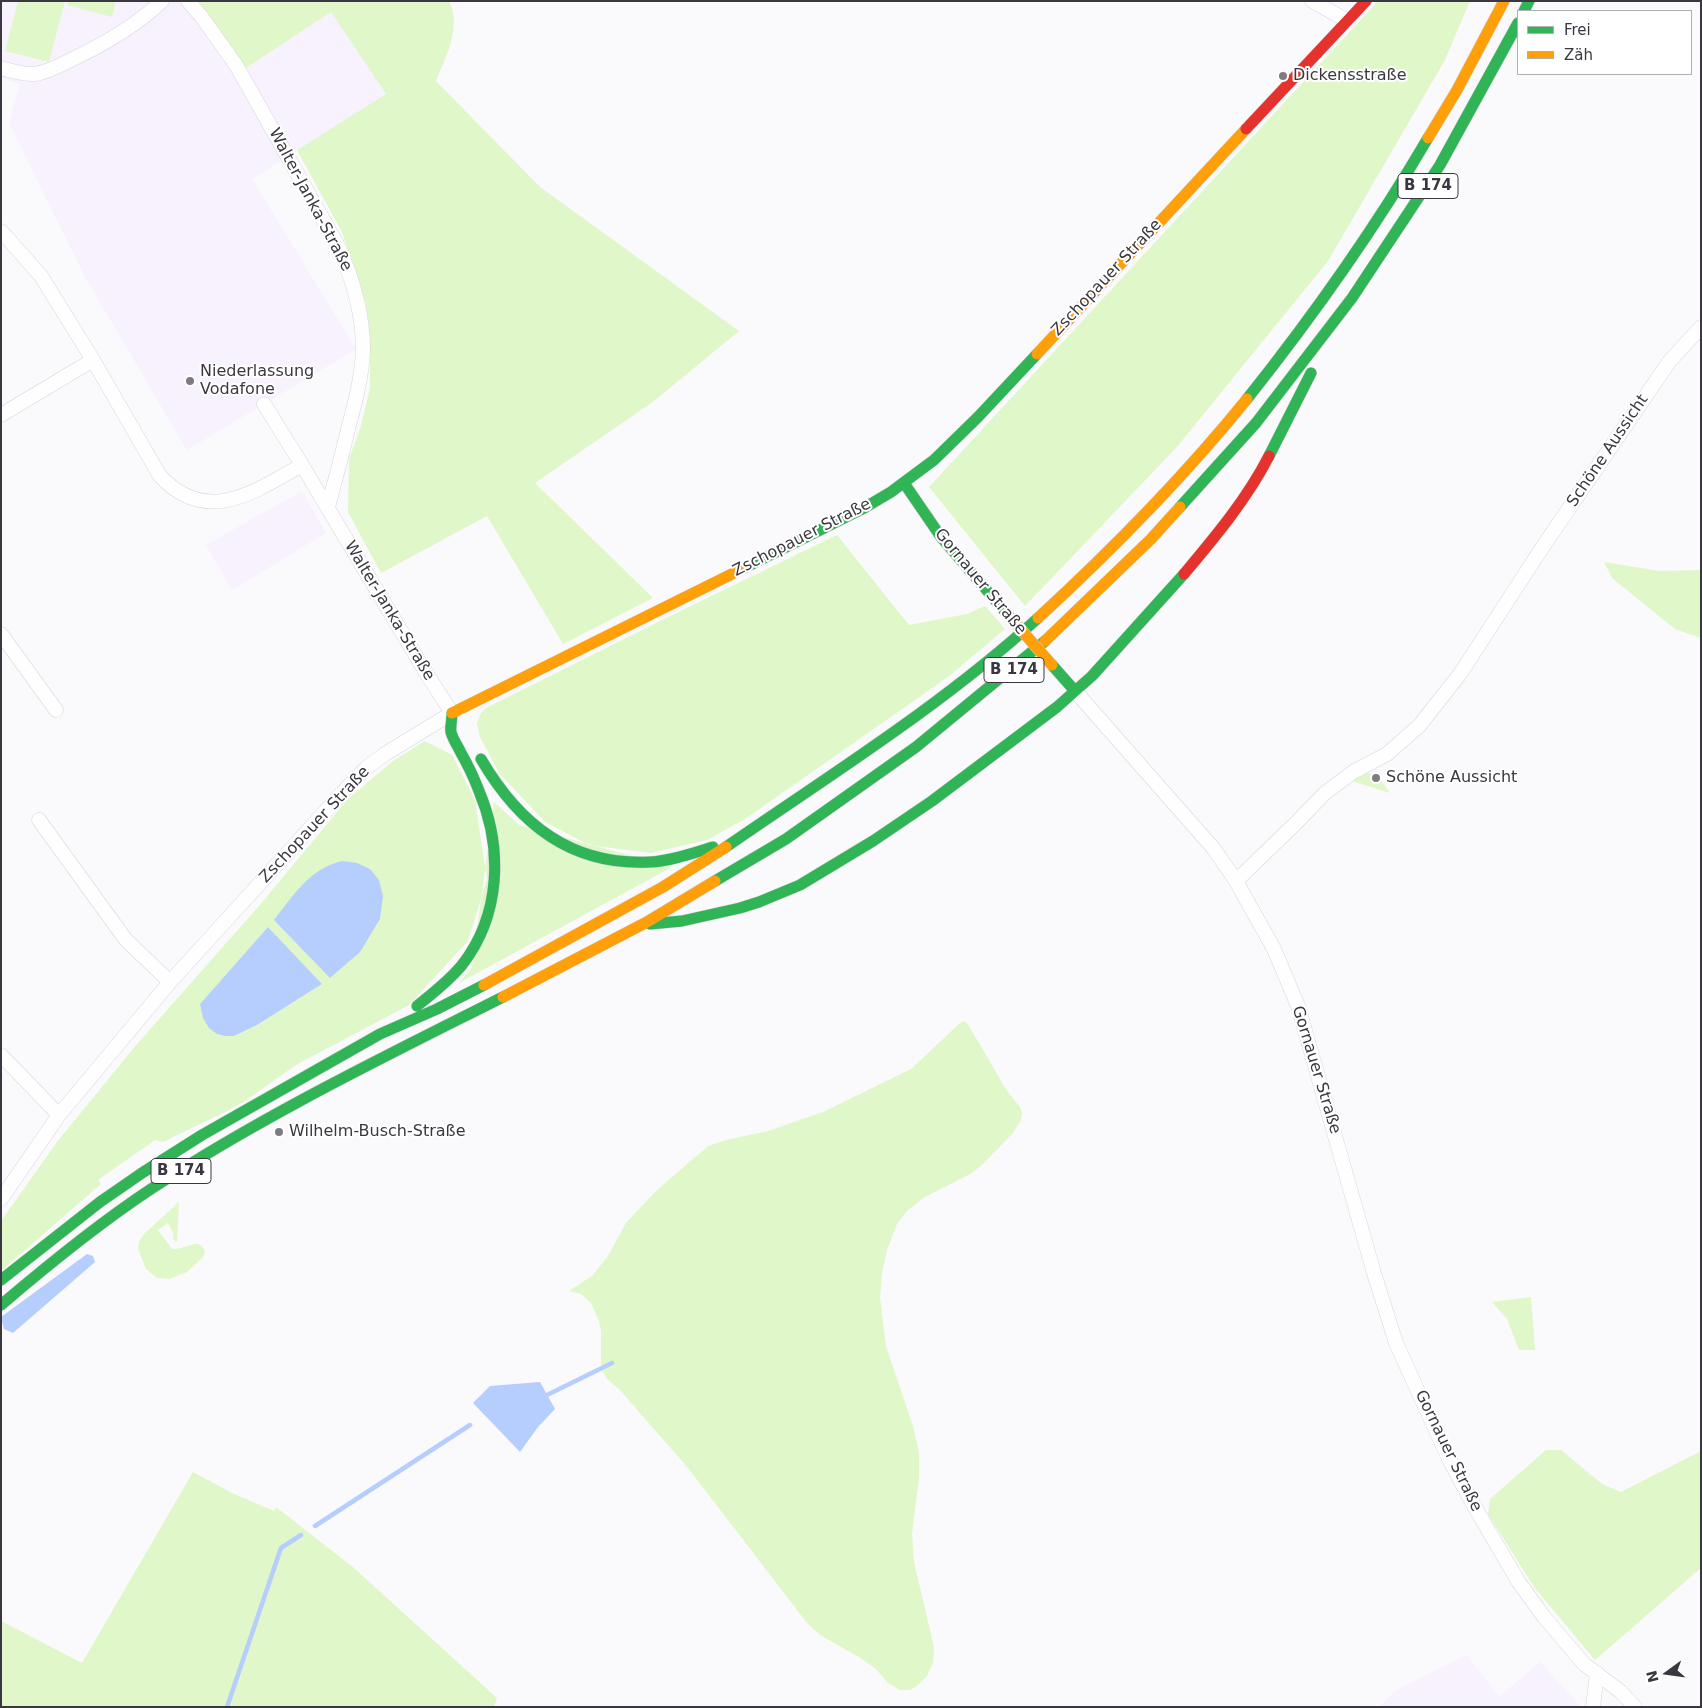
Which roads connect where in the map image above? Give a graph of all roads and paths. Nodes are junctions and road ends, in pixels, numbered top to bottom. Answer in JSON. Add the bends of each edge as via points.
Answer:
{"nodes":[{"id":1,"x":162,"y":1,"type":"edge"},
{"id":2,"x":188,"y":1,"type":"edge"},
{"id":3,"x":1312,"y":1,"type":"edge"},
{"id":4,"x":1366,"y":1,"type":"edge"},
{"id":5,"x":1504,"y":1,"type":"edge"},
{"id":6,"x":1348,"y":21,"type":"junction"},
{"id":7,"x":1517,"y":26,"type":"edge"},
{"id":8,"x":1,"y":68,"type":"edge"},
{"id":9,"x":1,"y":230,"type":"edge"},
{"id":10,"x":1701,"y":327,"type":"edge"},
{"id":11,"x":1323,"y":339,"type":"junction"},
{"id":12,"x":93,"y":360,"type":"junction"},
{"id":13,"x":264,"y":404,"type":"dead end"},
{"id":14,"x":1,"y":415,"type":"edge"},
{"id":15,"x":302,"y":465,"type":"junction"},
{"id":16,"x":904,"y":483,"type":"junction"},
{"id":17,"x":328,"y":507,"type":"junction"},
{"id":18,"x":1,"y":634,"type":"edge"},
{"id":19,"x":1075,"y":691,"type":"junction"},
{"id":20,"x":56,"y":710,"type":"dead end"},
{"id":21,"x":452,"y":713,"type":"junction"},
{"id":22,"x":462,"y":725,"type":"dead end"},
{"id":23,"x":476,"y":748,"type":"dead end"},
{"id":24,"x":38,"y":820,"type":"dead end"},
{"id":25,"x":730,"y":843,"type":"junction"},
{"id":26,"x":1236,"y":882,"type":"junction"},
{"id":27,"x":640,"y":925,"type":"junction"},
{"id":28,"x":170,"y":982,"type":"junction"},
{"id":29,"x":398,"y":1024,"type":"junction"},
{"id":30,"x":1,"y":1055,"type":"edge"},
{"id":31,"x":59,"y":1115,"type":"junction"},
{"id":32,"x":1,"y":1200,"type":"edge"},
{"id":33,"x":1,"y":1280,"type":"edge"},
{"id":34,"x":1,"y":1305,"type":"edge"},
{"id":35,"x":1597,"y":1673,"type":"junction"},
{"id":36,"x":1593,"y":1707,"type":"edge"},
{"id":37,"x":1635,"y":1707,"type":"edge"}],
"edges":[{"from":1,"to":8,"type":"street","via":[[122,32],[56,68],[35,74]]},
{"from":2,"to":17,"type":"street","name":"Walter-Janka-Straße","via":[[236,64],[338,246],[352,283],[361,324],[362,369]]},
{"from":3,"to":6,"type":"street"},
{"from":4,"to":6,"type":"main road","name":"Zschopauer Straße"},
{"from":5,"to":25,"type":"main road","number":"B 174","via":[[1436,128],[1345,271],[1258,387],[1162,496],[1060,599],[944,697]]},
{"from":6,"to":16,"type":"main road","name":"Zschopauer Straße","via":[[978,417],[934,460]]},
{"from":7,"to":11,"type":"main road","number":"B 174","via":[[1424,192]]},
{"from":9,"to":12,"type":"street","via":[[41,276]]},
{"from":10,"to":26,"type":"street","name":"Schöne Aussicht","via":[[1669,362],[1460,674],[1419,726],[1387,754],[1353,772],[1325,793]]},
{"from":11,"to":19,"type":"main road","via":[[1307,384],[1248,494],[1178,582]]},
{"from":11,"to":27,"type":"main road","number":"B 174","via":[[1252,428],[1161,530],[1084,607],[1002,680],[910,753],[835,806],[735,870]]},
{"from":12,"to":14,"type":"street"},
{"from":12,"to":15,"type":"street","via":[[160,476],[179,493],[205,501],[230,501],[260,489]]},
{"from":13,"to":15,"type":"street","name":"Walter-Janka-Straße"},
{"from":15,"to":17,"type":"street","name":"Walter-Janka-Straße"},
{"from":16,"to":19,"type":"main road","name":"Gornauer Straße","bridge":true,"via":[[941,537]]},
{"from":16,"to":21,"type":"main road","name":"Zschopauer Straße","via":[[864,508]]},
{"from":17,"to":21,"type":"street","name":"Walter-Janka-Straße"},
{"from":18,"to":20,"type":"street"},
{"from":19,"to":26,"type":"street","name":"Gornauer Straße","via":[[1214,849]]},
{"from":19,"to":27,"type":"main road","via":[[932,801],[800,886],[740,908],[682,921]]},
{"from":21,"to":22,"type":"main road"},
{"from":21,"to":28,"type":"street","name":"Zschopauer Straße","via":[[403,741],[366,768]]},
{"from":21,"to":29,"type":"main road","via":[[452,734],[482,795],[493,832],[497,865],[492,903],[466,960],[448,982]]},
{"from":23,"to":25,"type":"main road","via":[[488,774],[516,811],[550,838],[576,851],[625,862],[644,862],[675,858]]},
{"from":24,"to":28,"type":"street","via":[[126,940]]},
{"from":25,"to":29,"type":"main road","number":"B 174","via":[[690,871],[571,938],[432,1011]]},
{"from":26,"to":35,"type":"street","name":"Gornauer Straße","via":[[1274,949],[1298,1006],[1396,1342],[1449,1459],[1518,1581],[1544,1617]]},
{"from":27,"to":34,"type":"main road","number":"B 174","via":[[213,1151],[128,1205],[64,1252]]},
{"from":28,"to":31,"type":"street","name":"Zschopauer Straße"},
{"from":29,"to":33,"type":"main road","number":"B 174","via":[[164,1158],[83,1214]]},
{"from":30,"to":31,"type":"street"},
{"from":31,"to":32,"type":"street","name":"Zschopauer Straße"},
{"from":35,"to":36,"type":"street"},
{"from":35,"to":37,"type":"street","name":"Gornauer Straße"}]}
